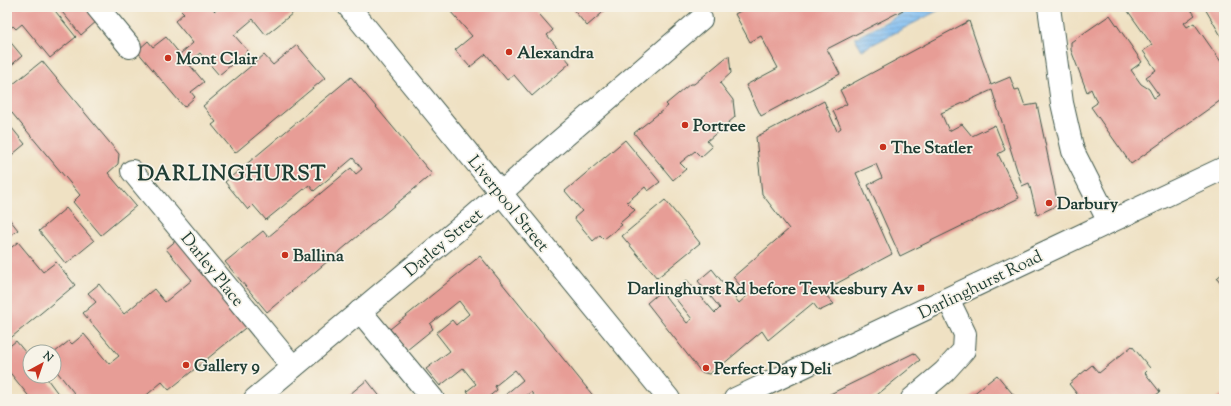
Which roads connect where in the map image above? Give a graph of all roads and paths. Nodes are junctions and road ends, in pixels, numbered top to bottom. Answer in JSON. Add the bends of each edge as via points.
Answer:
{"nodes":[{"id":1,"x":97,"y":7,"type":"edge"},
{"id":2,"x":349,"y":7,"type":"edge"},
{"id":3,"x":1049,"y":7,"type":"edge"},
{"id":4,"x":701,"y":19,"type":"dead end"},
{"id":5,"x":130,"y":47,"type":"dead end"},
{"id":6,"x":1224,"y":168,"type":"edge"},
{"id":7,"x":132,"y":171,"type":"dead end"},
{"id":8,"x":501,"y":192,"type":"junction"},
{"id":9,"x":1109,"y":222,"type":"junction"},
{"id":10,"x":948,"y":300,"type":"junction"},
{"id":11,"x":360,"y":310,"type":"junction"},
{"id":12,"x":293,"y":367,"type":"junction"},
{"id":13,"x":255,"y":399,"type":"edge"},
{"id":14,"x":433,"y":399,"type":"edge"},
{"id":15,"x":669,"y":399,"type":"edge"},
{"id":16,"x":735,"y":399,"type":"edge"},
{"id":17,"x":912,"y":399,"type":"edge"}],
"edges":[{"from":1,"to":5,"type":"street"},
{"from":2,"to":8,"type":"street","name":"Liverpool Street"},
{"from":3,"to":9,"type":"street","via":[[1062,103],[1073,151]]},
{"from":4,"to":8,"type":"street","name":"Darley Street"},
{"from":6,"to":9,"type":"street","name":"Darlinghurst Road"},
{"from":7,"to":12,"type":"street","name":"Darley Place"},
{"from":8,"to":11,"type":"street","name":"Darley Street"},
{"from":8,"to":15,"type":"street","name":"Liverpool Street"},
{"from":9,"to":10,"type":"street","name":"Darlinghurst Road"},
{"from":10,"to":16,"type":"street","name":"Darlinghurst Road"},
{"from":10,"to":17,"type":"street","via":[[965,334],[964,350],[944,372]]},
{"from":11,"to":12,"type":"street","name":"Darley Street"},
{"from":11,"to":14,"type":"street"},
{"from":12,"to":13,"type":"street","name":"Darley Street"}]}
